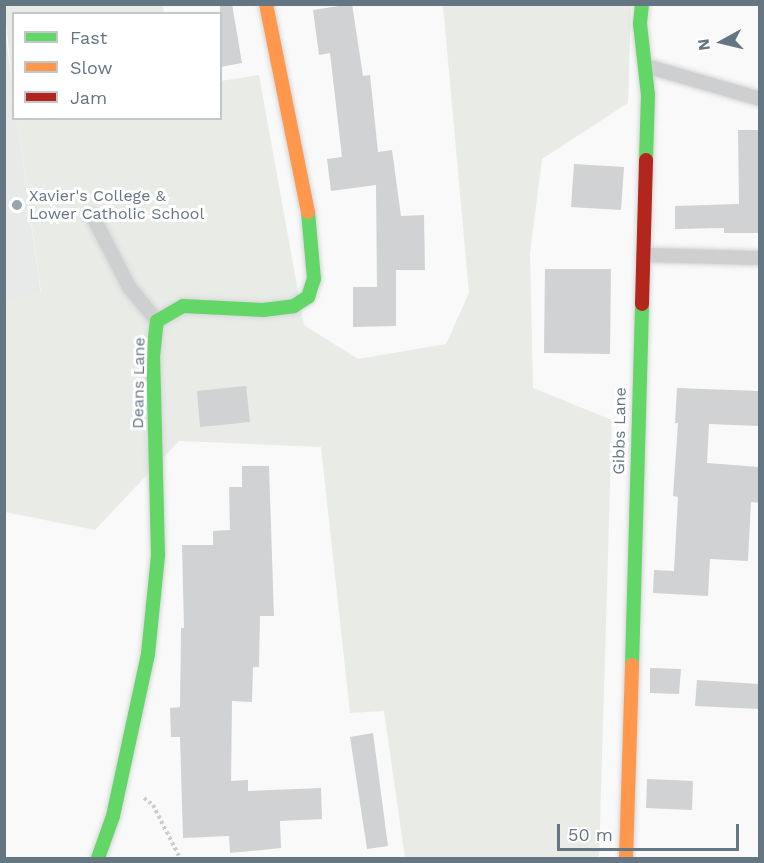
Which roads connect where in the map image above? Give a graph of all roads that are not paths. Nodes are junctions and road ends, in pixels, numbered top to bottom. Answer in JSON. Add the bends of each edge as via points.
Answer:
{"nodes":[{"id":1,"x":266,"y":4,"type":"edge"},
{"id":2,"x":642,"y":4,"type":"edge"},
{"id":3,"x":645,"y":66,"type":"junction"},
{"id":4,"x":759,"y":99,"type":"edge"},
{"id":5,"x":92,"y":215,"type":"dead end"},
{"id":6,"x":641,"y":255,"type":"junction"},
{"id":7,"x":759,"y":258,"type":"edge"},
{"id":8,"x":157,"y":321,"type":"junction"},
{"id":9,"x":98,"y":858,"type":"edge"},
{"id":10,"x":626,"y":858,"type":"edge"}],
"edges":[{"from":1,"to":8,"type":"street","name":"Deans Lane","via":[[311,229],[314,279],[308,297],[294,306],[262,310],[183,306]]},
{"from":2,"to":3,"type":"street","name":"Gibbs Lane"},
{"from":3,"to":4,"type":"lane"},
{"from":3,"to":6,"type":"street","name":"Gibbs Lane","via":[[648,95]]},
{"from":5,"to":8,"type":"lane","via":[[129,287]]},
{"from":6,"to":7,"type":"lane"},
{"from":6,"to":10,"type":"street","name":"Gibbs Lane"},
{"from":8,"to":9,"type":"street","name":"Deans Lane","via":[[153,357],[158,555],[148,654],[113,816]]}]}
